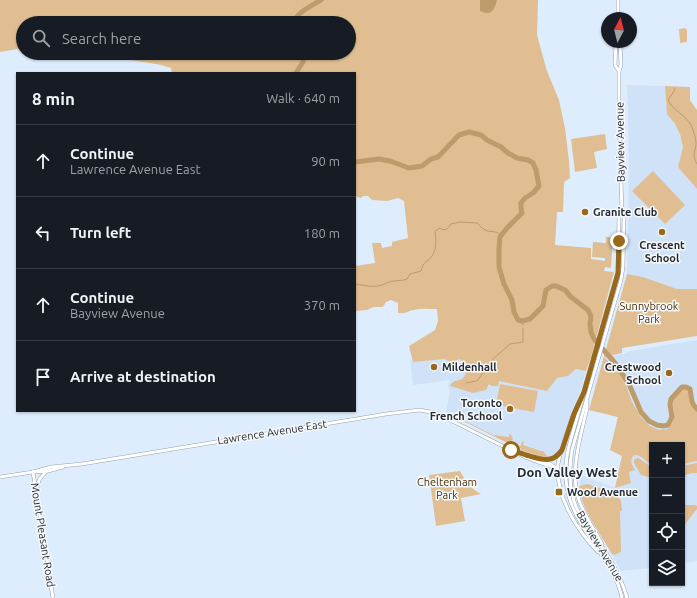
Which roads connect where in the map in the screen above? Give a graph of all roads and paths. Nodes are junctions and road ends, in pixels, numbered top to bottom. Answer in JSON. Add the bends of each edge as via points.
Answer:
{"nodes":[{"id":1,"x":618,"y":0,"type":"edge"},
{"id":2,"x":618,"y":12,"type":"edge"},
{"id":3,"x":616,"y":48,"type":"edge"},
{"id":4,"x":620,"y":48,"type":"edge"},
{"id":5,"x":620,"y":71,"type":"junction"},
{"id":6,"x":622,"y":214,"type":"junction"},
{"id":7,"x":583,"y":394,"type":"junction"},
{"id":8,"x":588,"y":395,"type":"junction"},
{"id":9,"x":562,"y":450,"type":"junction"},
{"id":10,"x":518,"y":453,"type":"junction"},
{"id":11,"x":538,"y":459,"type":"junction"},
{"id":12,"x":65,"y":466,"type":"junction"},
{"id":13,"x":557,"y":468,"type":"junction"},
{"id":14,"x":48,"y":471,"type":"junction"},
{"id":15,"x":33,"y":472,"type":"junction"},
{"id":16,"x":573,"y":474,"type":"junction"},
{"id":17,"x":0,"y":477,"type":"edge"},
{"id":18,"x":37,"y":491,"type":"junction"},
{"id":19,"x":608,"y":556,"type":"junction"},
{"id":20,"x":606,"y":561,"type":"junction"},
{"id":21,"x":54,"y":598,"type":"edge"},
{"id":22,"x":622,"y":598,"type":"edge"},
{"id":23,"x":626,"y":598,"type":"edge"}],
"edges":[{"from":1,"to":2,"type":"main road"},
{"from":3,"to":5,"type":"main road","name":"Bayview Avenue","via":[[615,65]]},
{"from":4,"to":5,"type":"main road","name":"Bayview Avenue"},
{"from":5,"to":6,"type":"main road","name":"Bayview Avenue"},
{"from":6,"to":7,"type":"main road","name":"Bayview Avenue","via":[[619,216],[616,279]]},
{"from":6,"to":8,"type":"main road","name":"Bayview Avenue","via":[[624,248],[621,280]]},
{"from":7,"to":9,"type":"main road"},
{"from":7,"to":20,"type":"main road","name":"Bayview Avenue","via":[[567,454],[567,488],[574,512]]},
{"from":8,"to":16,"type":"main road"},
{"from":8,"to":19,"type":"main road","name":"Bayview Avenue","via":[[572,450],[569,478],[578,511]]},
{"from":9,"to":11,"type":"main road","via":[[554,458]]},
{"from":9,"to":13,"type":"main road"},
{"from":10,"to":11,"type":"main road","name":"Lawrence Avenue East"},
{"from":10,"to":12,"type":"main road","name":"Lawrence Avenue East","via":[[443,416],[420,410]]},
{"from":10,"to":13,"type":"main road","name":"Lawrence Avenue East"},
{"from":11,"to":13,"type":"main road","name":"Lawrence Avenue East"},
{"from":12,"to":14,"type":"main road","name":"Lawrence Avenue East"},
{"from":12,"to":15,"type":"main road","name":"Lawrence Avenue East"},
{"from":13,"to":16,"type":"main road","name":"Lawrence Avenue East","bridge":true},
{"from":13,"to":20,"type":"main road","via":[[561,492],[570,513],[586,538]]},
{"from":14,"to":15,"type":"main road","name":"Lawrence Avenue East"},
{"from":14,"to":18,"type":"main road","via":[[38,482]]},
{"from":15,"to":17,"type":"main road","name":"Lawrence Avenue East"},
{"from":15,"to":18,"type":"main road","name":"Mount Pleasant Road"},
{"from":16,"to":19,"type":"main road","via":[[583,511]]},
{"from":18,"to":21,"type":"main road","name":"Mount Pleasant Road"},
{"from":19,"to":23,"type":"main road","name":"Bayview Avenue","via":[[621,579]]},
{"from":20,"to":22,"type":"main road","name":"Bayview Avenue","via":[[615,575]]}]}
